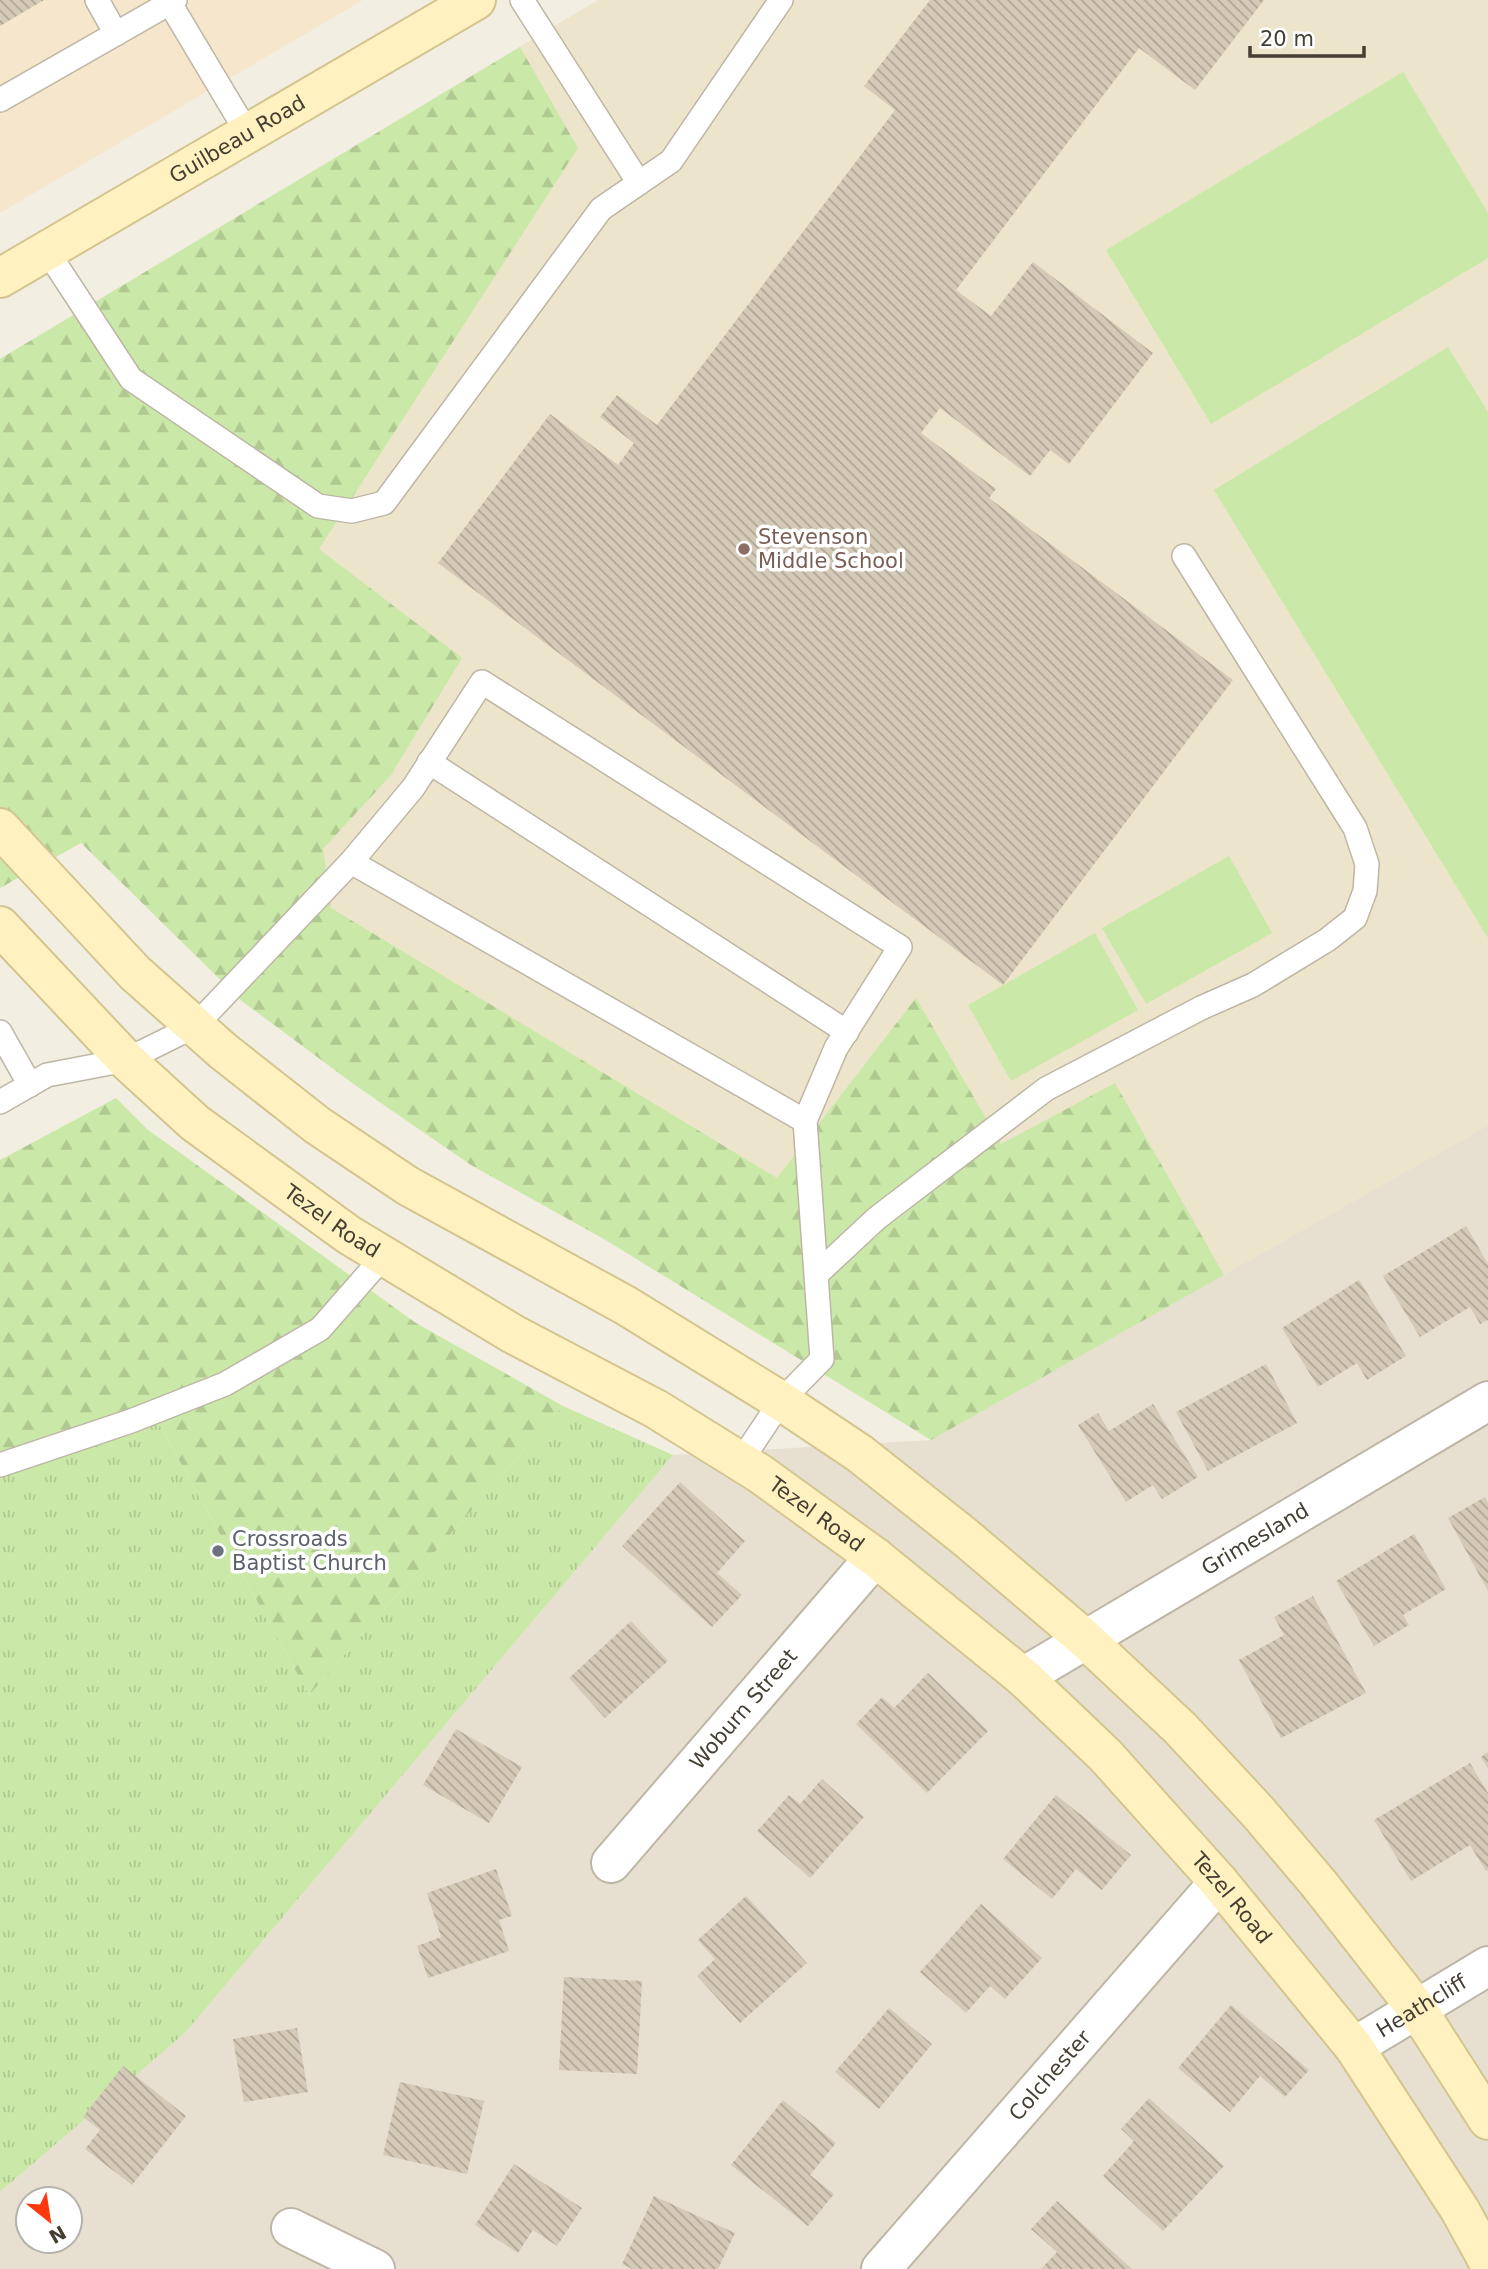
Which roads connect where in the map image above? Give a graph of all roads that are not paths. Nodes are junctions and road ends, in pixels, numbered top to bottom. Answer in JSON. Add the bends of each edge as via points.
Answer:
{"nodes":[{"id":1,"x":97,"y":0,"type":"edge"},
{"id":2,"x":476,"y":0,"type":"edge"},
{"id":3,"x":522,"y":0,"type":"edge"},
{"id":4,"x":781,"y":0,"type":"edge"},
{"id":5,"x":171,"y":1,"type":"edge"},
{"id":6,"x":116,"y":34,"type":"junction"},
{"id":7,"x":0,"y":100,"type":"edge"},
{"id":8,"x":248,"y":134,"type":"junction"},
{"id":9,"x":639,"y":183,"type":"junction"},
{"id":10,"x":47,"y":251,"type":"junction"},
{"id":11,"x":0,"y":278,"type":"edge"},
{"id":12,"x":1184,"y":556,"type":"dead end"},
{"id":13,"x":429,"y":762,"type":"junction"},
{"id":14,"x":0,"y":828,"type":"edge"},
{"id":15,"x":351,"y":862,"type":"junction"},
{"id":16,"x":0,"y":926,"type":"edge"},
{"id":17,"x":195,"y":1026,"type":"junction"},
{"id":18,"x":0,"y":1032,"type":"edge"},
{"id":19,"x":847,"y":1032,"type":"junction"},
{"id":20,"x":126,"y":1060,"type":"junction"},
{"id":21,"x":30,"y":1085,"type":"junction"},
{"id":22,"x":0,"y":1102,"type":"edge"},
{"id":23,"x":805,"y":1121,"type":"junction"},
{"id":24,"x":384,"y":1256,"type":"junction"},
{"id":25,"x":818,"y":1273,"type":"junction"},
{"id":26,"x":781,"y":1401,"type":"junction"},
{"id":27,"x":1488,"y":1401,"type":"edge"},
{"id":28,"x":741,"y":1461,"type":"junction"},
{"id":29,"x":0,"y":1465,"type":"edge"},
{"id":30,"x":875,"y":1557,"type":"junction"},
{"id":31,"x":1085,"y":1639,"type":"junction"},
{"id":32,"x":1023,"y":1676,"type":"junction"},
{"id":33,"x":611,"y":1863,"type":"dead end"},
{"id":34,"x":1219,"y":1882,"type":"junction"},
{"id":35,"x":1488,"y":1966,"type":"edge"},
{"id":36,"x":1417,"y":2009,"type":"junction"},
{"id":37,"x":1354,"y":2046,"type":"junction"},
{"id":38,"x":1488,"y":2120,"type":"edge"},
{"id":39,"x":291,"y":2228,"type":"dead end"},
{"id":40,"x":1488,"y":2261,"type":"edge"},
{"id":41,"x":375,"y":2269,"type":"edge"},
{"id":42,"x":881,"y":2269,"type":"edge"}],
"edges":[{"from":1,"to":6,"type":"lane"},
{"from":2,"to":8,"type":"main road","name":"Guilbeau Road"},
{"from":3,"to":9,"type":"lane"},
{"from":4,"to":9,"type":"lane","via":[[671,161]]},
{"from":5,"to":6,"type":"lane"},
{"from":5,"to":8,"type":"lane"},
{"from":6,"to":7,"type":"lane"},
{"from":8,"to":10,"type":"main road","name":"Guilbeau Road"},
{"from":9,"to":10,"type":"lane","via":[[601,209],[384,503],[352,511],[318,506],[131,379]]},
{"from":10,"to":11,"type":"main road","name":"Guilbeau Road"},
{"from":12,"to":25,"type":"lane","via":[[1355,828],[1367,864],[1365,891],[1355,918],[1253,985],[1046,1090],[877,1218]]},
{"from":13,"to":15,"type":"lane"},
{"from":13,"to":19,"type":"lane"},
{"from":13,"to":19,"type":"lane","via":[[482,682],[900,947]]},
{"from":14,"to":17,"type":"main road","via":[[135,973]]},
{"from":15,"to":17,"type":"lane"},
{"from":15,"to":23,"type":"lane"},
{"from":16,"to":20,"type":"main road","name":"Tezel Road"},
{"from":17,"to":20,"type":"lane"},
{"from":17,"to":26,"type":"main road","via":[[317,1125],[408,1186],[625,1305]]},
{"from":18,"to":21,"type":"lane"},
{"from":19,"to":23,"type":"lane"},
{"from":20,"to":21,"type":"lane","via":[[47,1075]]},
{"from":20,"to":24,"type":"main road","name":"Tezel Road","via":[[195,1123]]},
{"from":21,"to":22,"type":"lane"},
{"from":23,"to":25,"type":"lane"},
{"from":24,"to":28,"type":"main road","name":"Tezel Road"},
{"from":24,"to":29,"type":"lane","via":[[320,1329],[225,1384]]},
{"from":25,"to":26,"type":"lane","via":[[822,1359]]},
{"from":26,"to":28,"type":"lane"},
{"from":26,"to":31,"type":"main road","via":[[859,1453]]},
{"from":27,"to":31,"type":"street","name":"Grimesland"},
{"from":28,"to":30,"type":"main road","name":"Tezel Road"},
{"from":30,"to":32,"type":"main road","name":"Tezel Road"},
{"from":30,"to":33,"type":"street","name":"Woburn Street"},
{"from":31,"to":32,"type":"street","name":"Grimesland"},
{"from":31,"to":36,"type":"main road","via":[[1180,1728],[1258,1812]]},
{"from":32,"to":34,"type":"main road","name":"Tezel Road","via":[[1105,1755]]},
{"from":34,"to":37,"type":"main road","name":"Tezel Road"},
{"from":34,"to":42,"type":"street","name":"Colchester"},
{"from":35,"to":36,"type":"street","name":"Heathcliff"},
{"from":36,"to":37,"type":"street","name":"Heathcliff"},
{"from":36,"to":38,"type":"main road"},
{"from":37,"to":40,"type":"main road","name":"Tezel Road"},
{"from":39,"to":41,"type":"street"}]}
